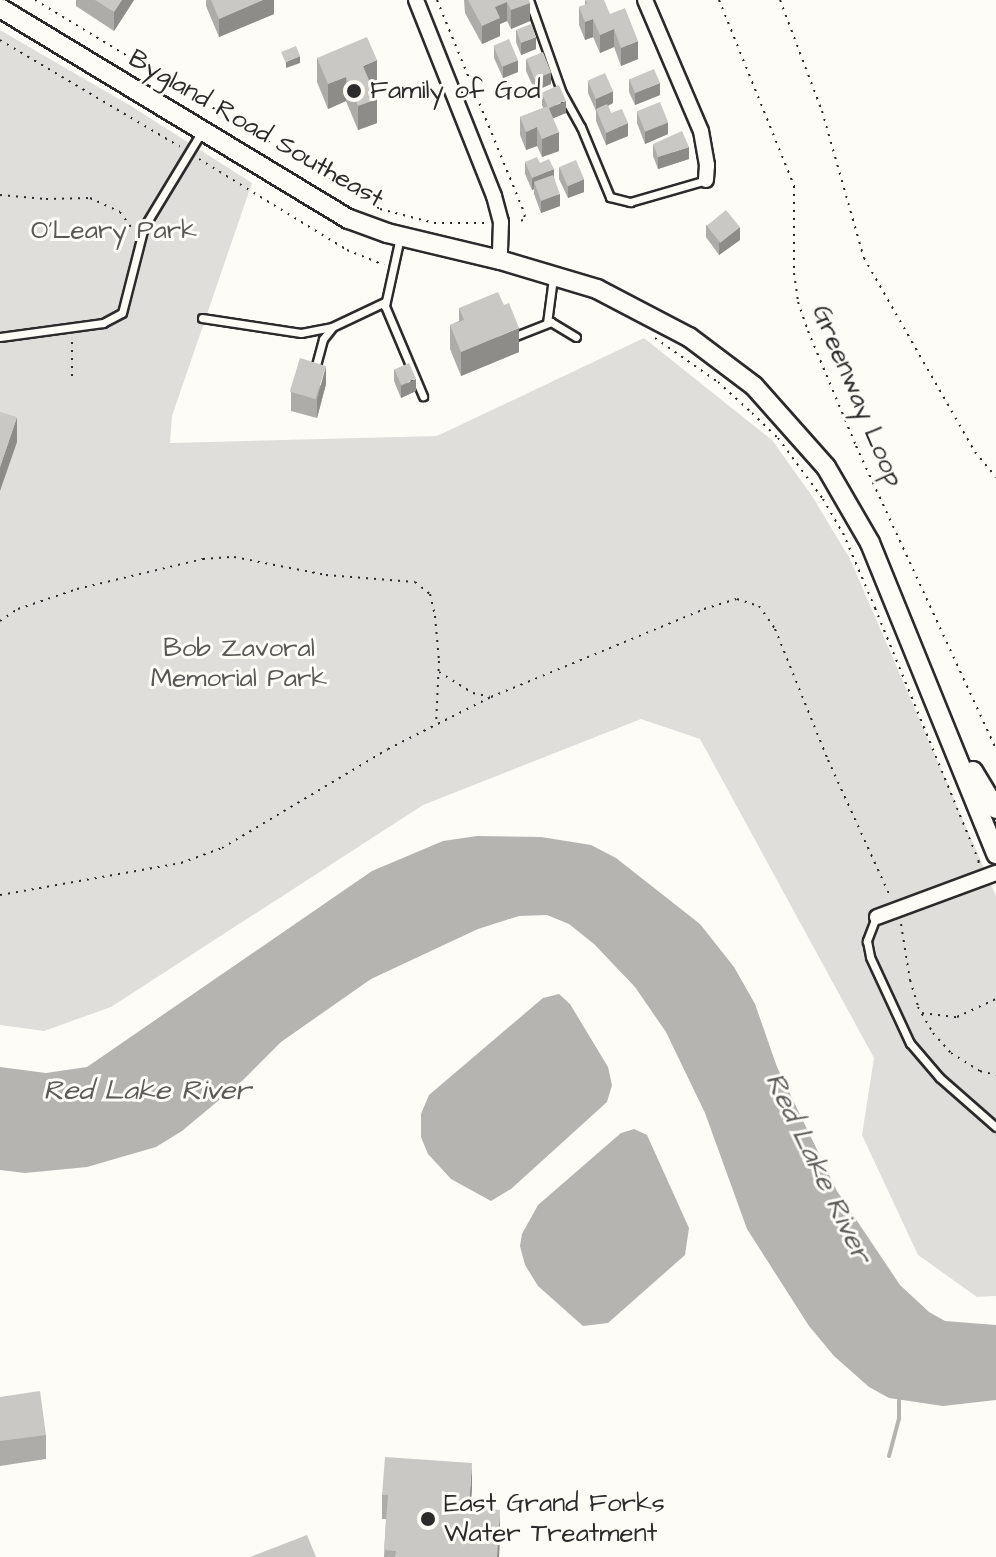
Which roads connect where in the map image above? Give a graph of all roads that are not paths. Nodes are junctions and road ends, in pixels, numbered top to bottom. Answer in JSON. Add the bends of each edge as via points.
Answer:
{"nodes":[{"id":1,"x":416,"y":0,"type":"edge"},
{"id":2,"x":529,"y":0,"type":"edge"},
{"id":3,"x":645,"y":0,"type":"edge"},
{"id":4,"x":0,"y":8,"type":"edge"},
{"id":5,"x":202,"y":131,"type":"junction"},
{"id":6,"x":706,"y":180,"type":"joint"},
{"id":7,"x":400,"y":237,"type":"junction"},
{"id":8,"x":500,"y":260,"type":"junction"},
{"id":9,"x":553,"y":275,"type":"junction"},
{"id":10,"x":385,"y":302,"type":"junction"},
{"id":11,"x":202,"y":318,"type":"dead end"},
{"id":12,"x":547,"y":323,"type":"junction"},
{"id":13,"x":332,"y":327,"type":"junction"},
{"id":14,"x":0,"y":337,"type":"edge"},
{"id":15,"x":513,"y":337,"type":"edge"},
{"id":16,"x":576,"y":337,"type":"dead end"},
{"id":17,"x":313,"y":376,"type":"edge"},
{"id":18,"x":423,"y":396,"type":"dead end"},
{"id":19,"x":941,"y":716,"type":"junction"},
{"id":20,"x":996,"y":809,"type":"edge"},
{"id":21,"x":996,"y":854,"type":"edge"},
{"id":22,"x":996,"y":873,"type":"edge"},
{"id":23,"x":877,"y":917,"type":"joint"},
{"id":24,"x":996,"y":1127,"type":"edge"}],
"edges":[{"from":1,"to":8,"type":"street","via":[[494,196],[501,222]]},
{"from":2,"to":6,"type":"lane","via":[[562,93],[610,197],[630,202]]},
{"from":3,"to":6,"type":"street","via":[[701,131]]},
{"from":4,"to":5,"type":"street","name":"Bygland Road Southeast"},
{"from":5,"to":7,"type":"street","name":"Bygland Road Southeast","via":[[349,219]]},
{"from":5,"to":14,"type":"lane","via":[[138,242],[122,313],[103,323]]},
{"from":7,"to":8,"type":"street","name":"Bygland Road Southeast"},
{"from":7,"to":10,"type":"lane"},
{"from":8,"to":9,"type":"street","name":"Bygland Road Southeast"},
{"from":9,"to":12,"type":"lane"},
{"from":9,"to":19,"type":"street","name":"Bygland Road Southeast","via":[[625,301],[689,337],[754,386],[796,429],[850,503]]},
{"from":10,"to":13,"type":"lane"},
{"from":10,"to":18,"type":"lane"},
{"from":11,"to":13,"type":"lane","via":[[301,333]]},
{"from":12,"to":15,"type":"lane"},
{"from":12,"to":16,"type":"lane"},
{"from":13,"to":17,"type":"lane","via":[[323,339]]},
{"from":19,"to":20,"type":"street"},
{"from":19,"to":21,"type":"street"},
{"from":22,"to":23,"type":"street"},
{"from":23,"to":24,"type":"lane","via":[[867,941],[870,957],[910,1043],[940,1078]]}]}
